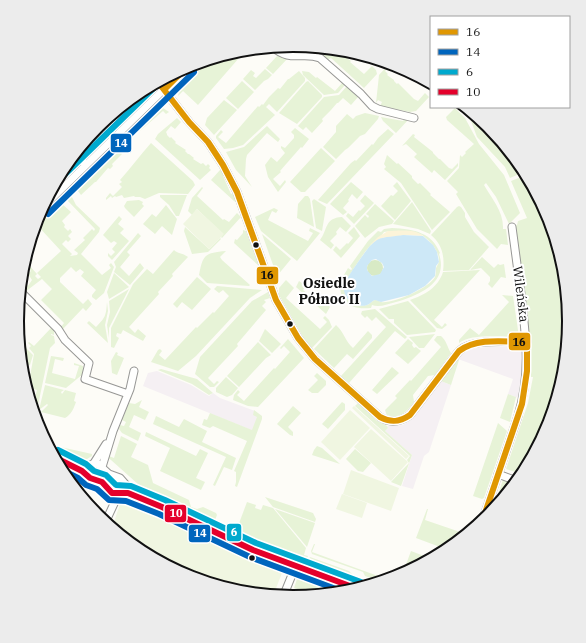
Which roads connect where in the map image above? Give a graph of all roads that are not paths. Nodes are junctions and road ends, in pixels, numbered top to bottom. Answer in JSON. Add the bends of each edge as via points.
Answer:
{"nodes":[{"id":1,"x":279,"y":53,"type":"edge"},
{"id":2,"x":174,"y":80,"type":"edge"},
{"id":3,"x":163,"y":87,"type":"edge"},
{"id":4,"x":165,"y":89,"type":"junction"},
{"id":5,"x":414,"y":118,"type":"dead end"},
{"id":6,"x":80,"y":159,"type":"edge"},
{"id":7,"x":86,"y":165,"type":"junction"},
{"id":8,"x":57,"y":194,"type":"edge"},
{"id":9,"x":512,"y":227,"type":"dead end"},
{"id":10,"x":25,"y":296,"type":"edge"},
{"id":11,"x":527,"y":342,"type":"junction"},
{"id":12,"x":134,"y":371,"type":"dead end"},
{"id":13,"x":128,"y":394,"type":"junction"},
{"id":14,"x":113,"y":431,"type":"junction"},
{"id":15,"x":61,"y":458,"type":"edge"},
{"id":16,"x":64,"y":462,"type":"edge"},
{"id":17,"x":92,"y":465,"type":"junction"},
{"id":18,"x":102,"y":466,"type":"junction"},
{"id":19,"x":498,"y":474,"type":"junction"},
{"id":20,"x":87,"y":475,"type":"junction"},
{"id":21,"x":511,"y":479,"type":"edge"},
{"id":22,"x":124,"y":483,"type":"junction"},
{"id":23,"x":117,"y":492,"type":"junction"},
{"id":24,"x":162,"y":507,"type":"junction"},
{"id":25,"x":487,"y":508,"type":"edge"},
{"id":26,"x":107,"y":516,"type":"edge"},
{"id":27,"x":296,"y":565,"type":"junction"},
{"id":28,"x":347,"y":585,"type":"edge"},
{"id":29,"x":286,"y":590,"type":"edge"}],
"edges":[{"from":1,"to":5,"type":"street","via":[[320,58],[374,108]]},
{"from":2,"to":4,"type":"street"},
{"from":3,"to":4,"type":"street"},
{"from":4,"to":7,"type":"street"},
{"from":4,"to":11,"type":"street","via":[[189,122],[208,142],[232,180],[276,300],[298,338],[315,359],[380,418],[394,422],[410,415],[465,346],[478,343]]},
{"from":6,"to":7,"type":"street"},
{"from":7,"to":8,"type":"street"},
{"from":9,"to":11,"type":"street","name":"Wileńska"},
{"from":10,"to":13,"type":"street","via":[[89,363],[85,379]]},
{"from":11,"to":19,"type":"street","name":"Wileńska","via":[[527,371],[522,404]]},
{"from":12,"to":13,"type":"street"},
{"from":13,"to":14,"type":"street"},
{"from":14,"to":17,"type":"street"},
{"from":14,"to":18,"type":"street"},
{"from":15,"to":17,"type":"street"},
{"from":16,"to":20,"type":"street"},
{"from":17,"to":18,"type":"street"},
{"from":17,"to":20,"type":"street","via":[[87,469]]},
{"from":18,"to":22,"type":"street","via":[[109,474],[120,478]]},
{"from":19,"to":21,"type":"street"},
{"from":19,"to":25,"type":"street","name":"Wileńska"},
{"from":20,"to":23,"type":"street"},
{"from":22,"to":23,"type":"street","via":[[124,487]]},
{"from":22,"to":24,"type":"street"},
{"from":23,"to":24,"type":"street","via":[[128,492]]},
{"from":23,"to":26,"type":"street"},
{"from":24,"to":27,"type":"street","via":[[248,547]]},
{"from":27,"to":28,"type":"street"},
{"from":27,"to":29,"type":"street"}]}
